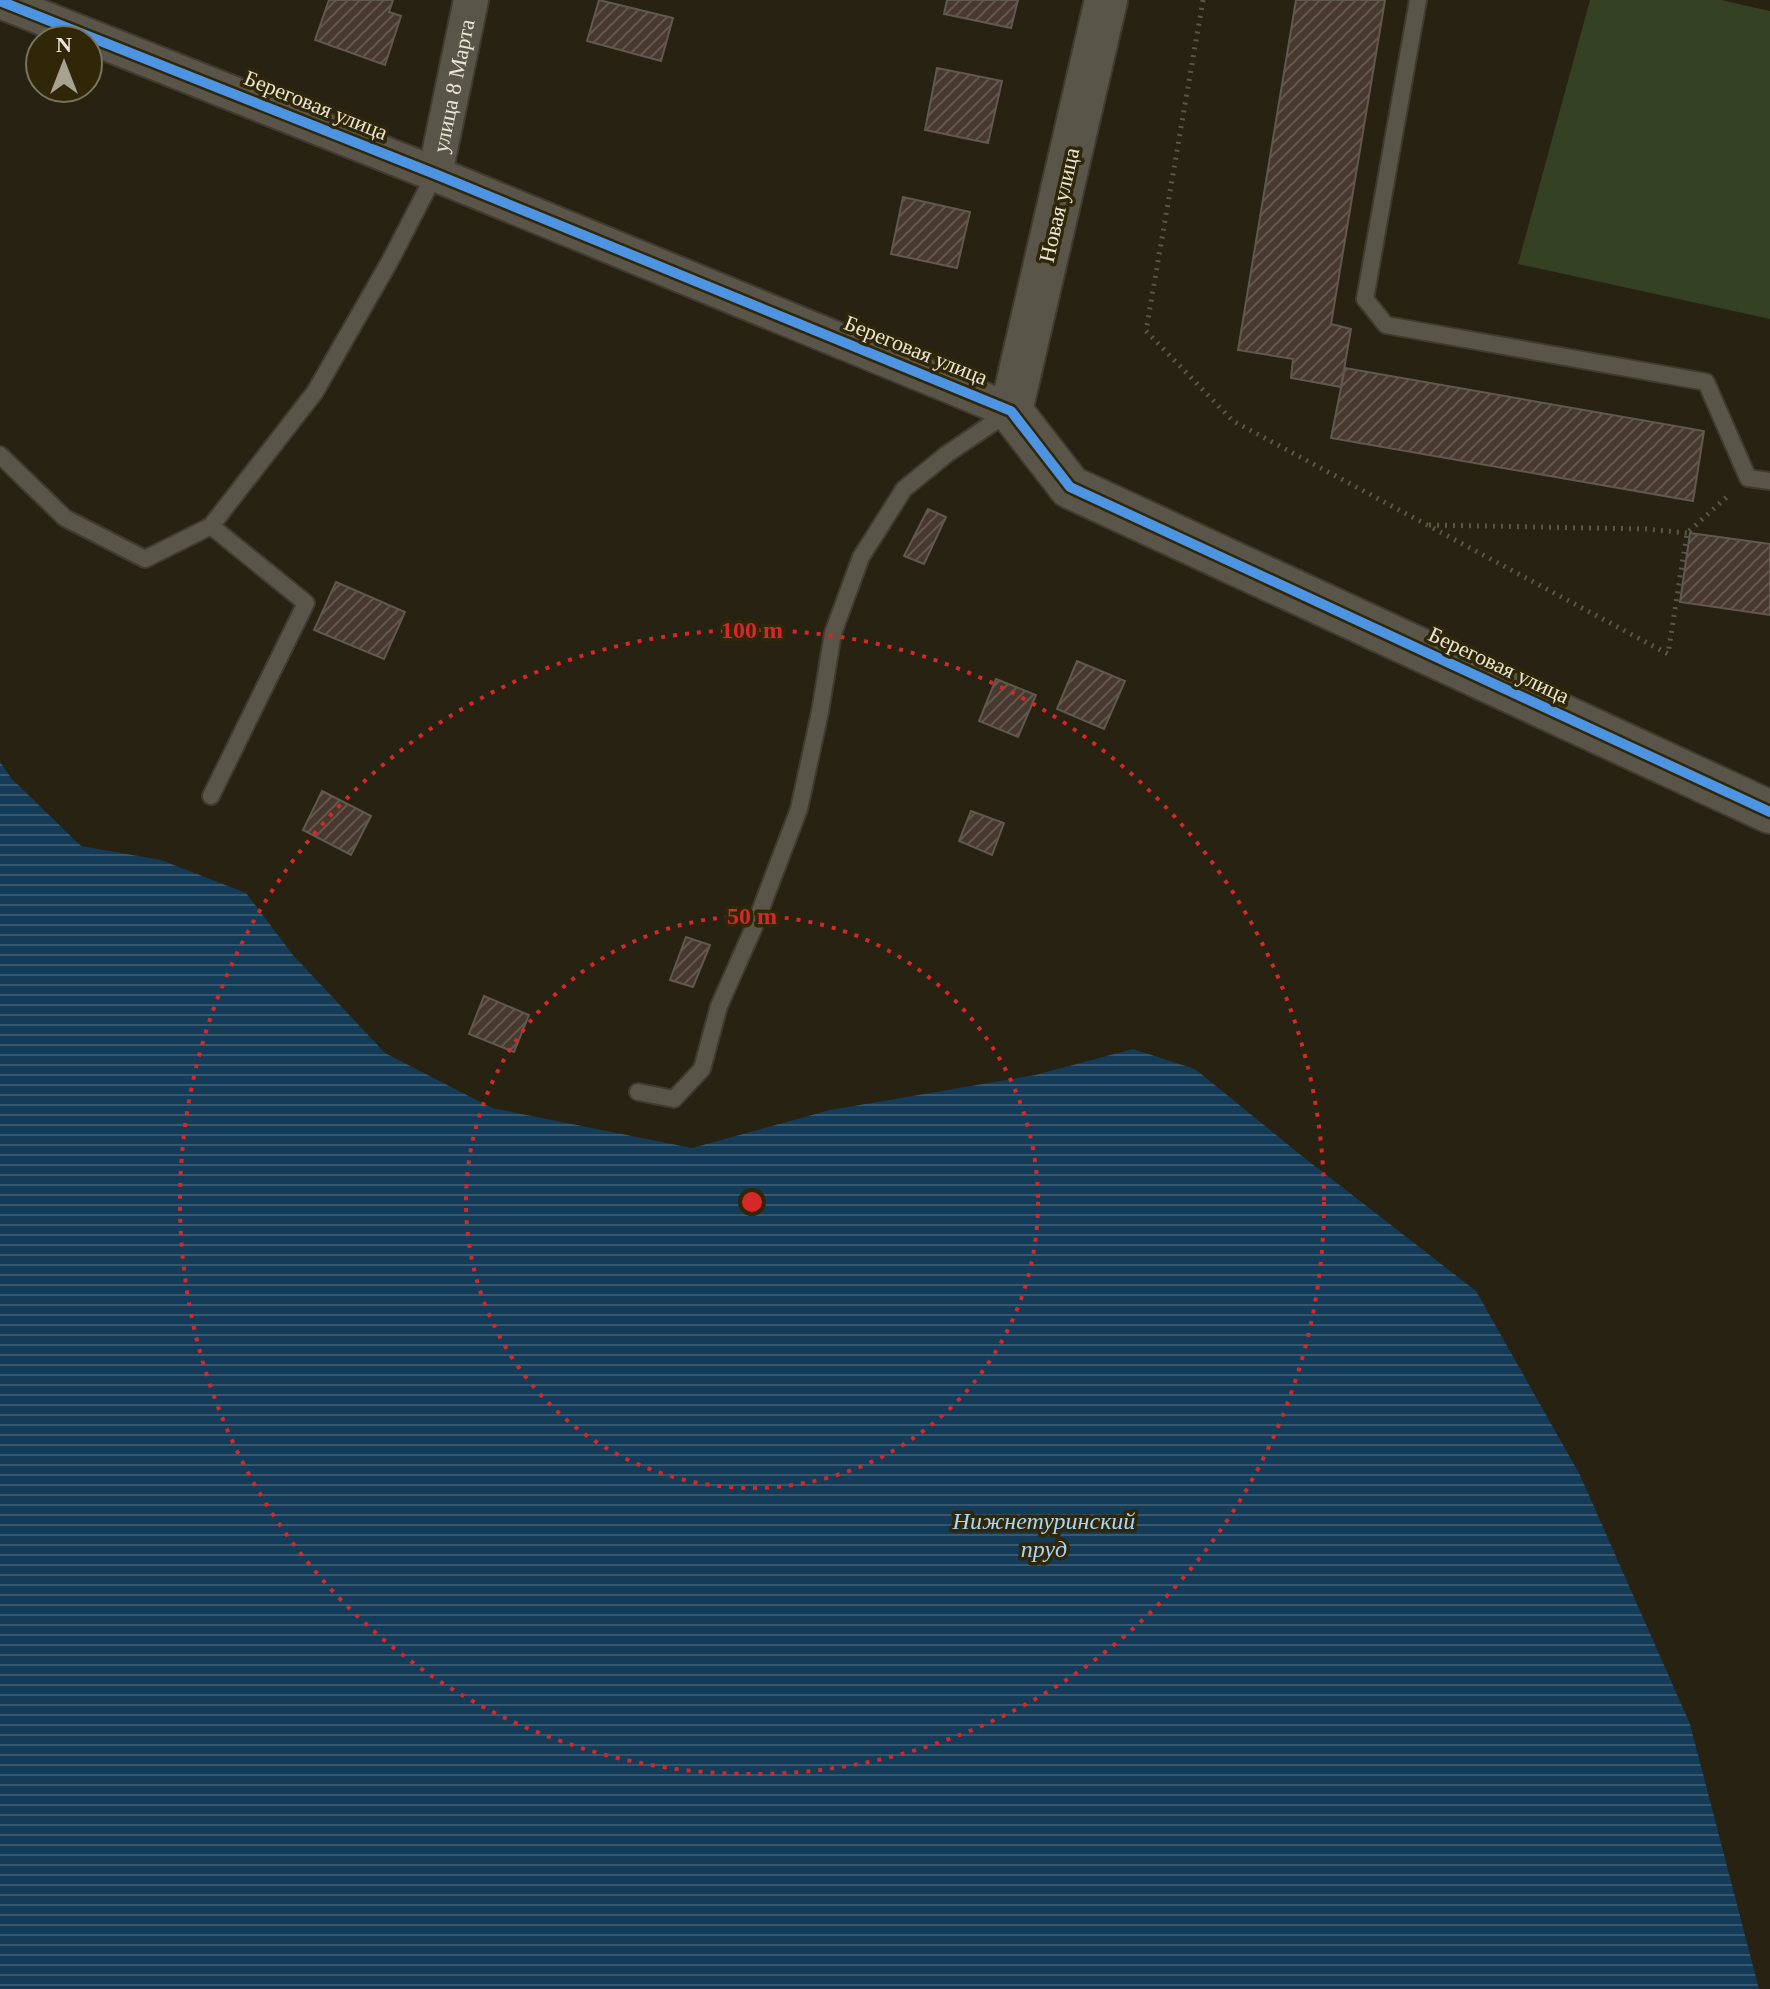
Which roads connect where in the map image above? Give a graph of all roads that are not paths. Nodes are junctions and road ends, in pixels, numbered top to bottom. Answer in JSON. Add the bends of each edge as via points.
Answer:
{"nodes":[{"id":1,"x":471,"y":0,"type":"edge"},
{"id":2,"x":1106,"y":0,"type":"edge"},
{"id":3,"x":1418,"y":0,"type":"edge"},
{"id":4,"x":0,"y":1,"type":"edge"},
{"id":5,"x":435,"y":174,"type":"junction"},
{"id":6,"x":1011,"y":411,"type":"junction"},
{"id":7,"x":0,"y":455,"type":"edge"},
{"id":8,"x":1770,"y":481,"type":"edge"},
{"id":9,"x":211,"y":526,"type":"junction"},
{"id":10,"x":211,"y":796,"type":"dead end"},
{"id":11,"x":1770,"y":812,"type":"edge"},
{"id":12,"x":638,"y":1092,"type":"dead end"}],
"edges":[{"from":1,"to":5,"type":"street","name":"улица 8 Марта"},
{"from":2,"to":6,"type":"street","name":"Новая улица"},
{"from":3,"to":8,"type":"lane","via":[[1365,299],[1386,325],[1706,382],[1748,478]]},
{"from":4,"to":5,"type":"street","name":"Береговая улица"},
{"from":5,"to":6,"type":"street","name":"Береговая улица"},
{"from":5,"to":9,"type":"lane","via":[[315,392]]},
{"from":6,"to":11,"type":"street","name":"Береговая улица","via":[[1070,487]]},
{"from":6,"to":12,"type":"lane","via":[[904,489],[861,557],[833,633],[799,809],[719,1006],[702,1069],[674,1099]]},
{"from":7,"to":9,"type":"lane","via":[[65,518],[145,559]]},
{"from":9,"to":10,"type":"lane","via":[[306,603]]}]}
